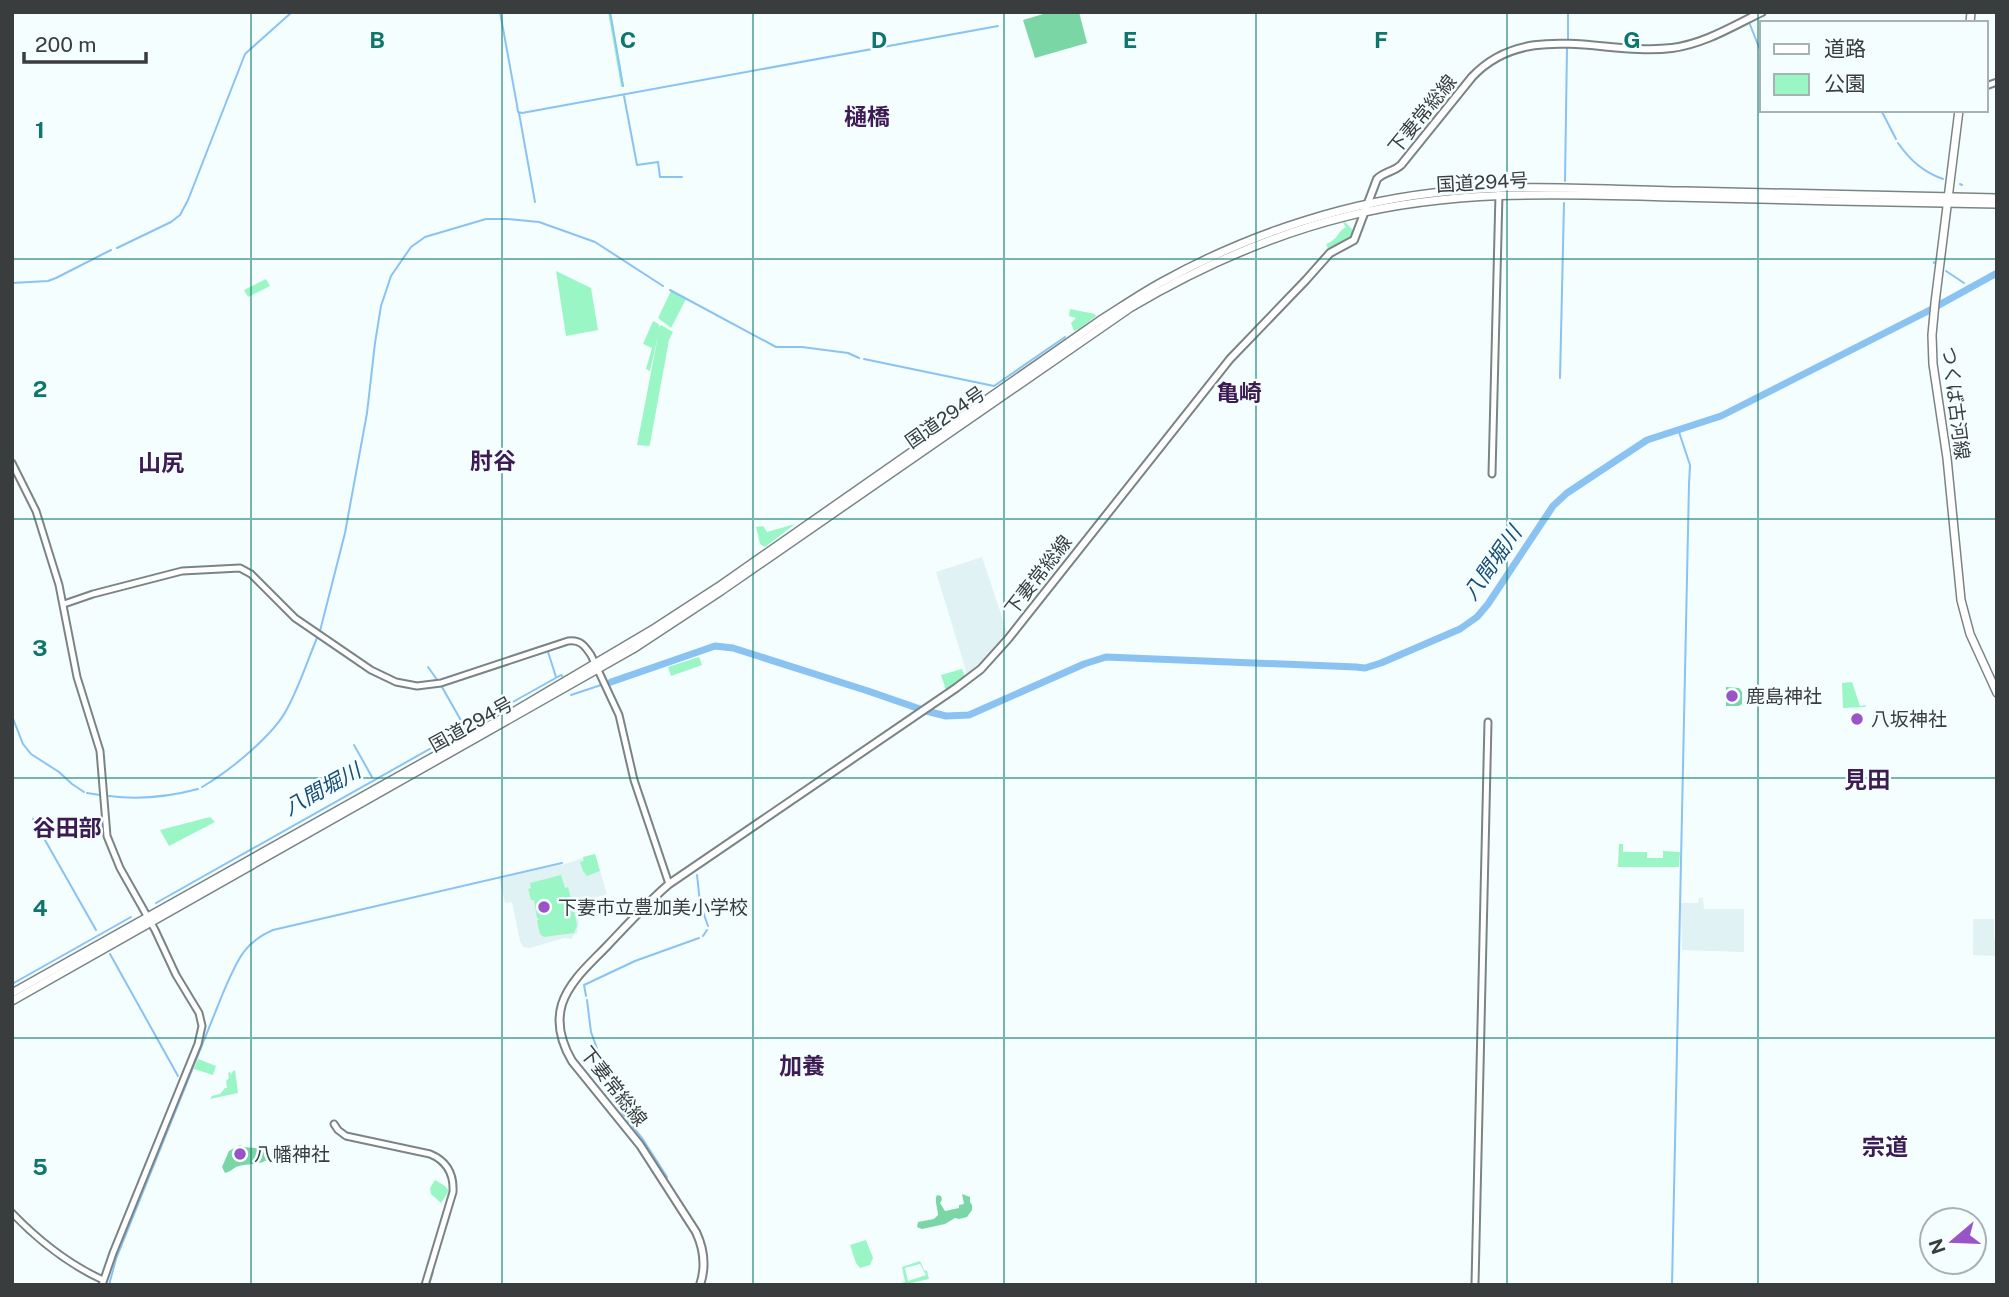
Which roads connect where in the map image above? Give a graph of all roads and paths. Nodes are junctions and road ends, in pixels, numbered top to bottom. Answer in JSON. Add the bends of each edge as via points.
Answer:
{"nodes":[{"id":1,"x":1762,"y":12,"type":"edge"},
{"id":2,"x":1959,"y":112,"type":"edge"},
{"id":3,"x":1499,"y":192,"type":"junction"},
{"id":4,"x":1997,"y":198,"type":"edge"},
{"id":5,"x":1948,"y":200,"type":"junction"},
{"id":6,"x":1997,"y":204,"type":"edge"},
{"id":7,"x":1366,"y":208,"type":"junction"},
{"id":8,"x":12,"y":463,"type":"edge"},
{"id":9,"x":1492,"y":474,"type":"dead end"},
{"id":10,"x":64,"y":604,"type":"junction"},
{"id":11,"x":597,"y":667,"type":"junction"},
{"id":12,"x":1997,"y":693,"type":"edge"},
{"id":13,"x":1488,"y":722,"type":"dead end"},
{"id":14,"x":669,"y":884,"type":"junction"},
{"id":15,"x":149,"y":920,"type":"junction"},
{"id":16,"x":12,"y":993,"type":"edge"},
{"id":17,"x":12,"y":1001,"type":"edge"},
{"id":18,"x":334,"y":1124,"type":"dead end"},
{"id":19,"x":12,"y":1213,"type":"edge"},
{"id":20,"x":103,"y":1283,"type":"edge"},
{"id":21,"x":1475,"y":1284,"type":"edge"},
{"id":22,"x":425,"y":1285,"type":"edge"},
{"id":23,"x":700,"y":1285,"type":"edge"}],
"edges":[{"from":1,"to":7,"type":"main road","name":"下妻常総線","via":[[1684,46],[1541,44],[1501,54],[1472,77],[1401,165],[1377,178]]},
{"from":2,"to":5,"type":"main road","name":"つくば古河線"},
{"from":3,"to":5,"type":"main road","name":"国道294号"},
{"from":3,"to":7,"type":"main road","name":"国道294号"},
{"from":3,"to":9,"type":"street"},
{"from":4,"to":5,"type":"main road","name":"国道294号"},
{"from":5,"to":6,"type":"main road","name":"国道294号"},
{"from":5,"to":12,"type":"main road","name":"つくば古河線","via":[[1932,335],[1933,364],[1961,600],[1970,634]]},
{"from":7,"to":11,"type":"main road","name":"国道294号","via":[[1230,248],[1147,290]]},
{"from":7,"to":14,"type":"main road","name":"下妻常総線","via":[[1354,240],[1330,253],[1230,359],[987,663]]},
{"from":8,"to":10,"type":"street","via":[[36,511]]},
{"from":10,"to":11,"type":"street","via":[[182,571],[237,568],[251,574],[299,621],[396,682],[441,684],[572,640],[585,646]]},
{"from":10,"to":15,"type":"street","via":[[77,677],[100,751],[107,836]]},
{"from":11,"to":14,"type":"street","via":[[619,715],[634,780]]},
{"from":11,"to":15,"type":"main road","name":"国道294号"},
{"from":13,"to":21,"type":"street"},
{"from":14,"to":23,"type":"main road","name":"下妻常総線","via":[[571,985],[561,1007],[560,1028],[572,1061],[640,1145],[696,1232],[704,1257]]},
{"from":15,"to":16,"type":"main road","name":"国道294号"},
{"from":15,"to":17,"type":"main road","name":"国道294号"},
{"from":15,"to":20,"type":"street","via":[[199,1013],[201,1035]]},
{"from":18,"to":22,"type":"street","via":[[346,1136],[433,1154],[449,1170],[453,1192]]},
{"from":19,"to":20,"type":"street","via":[[45,1245]]}]}
